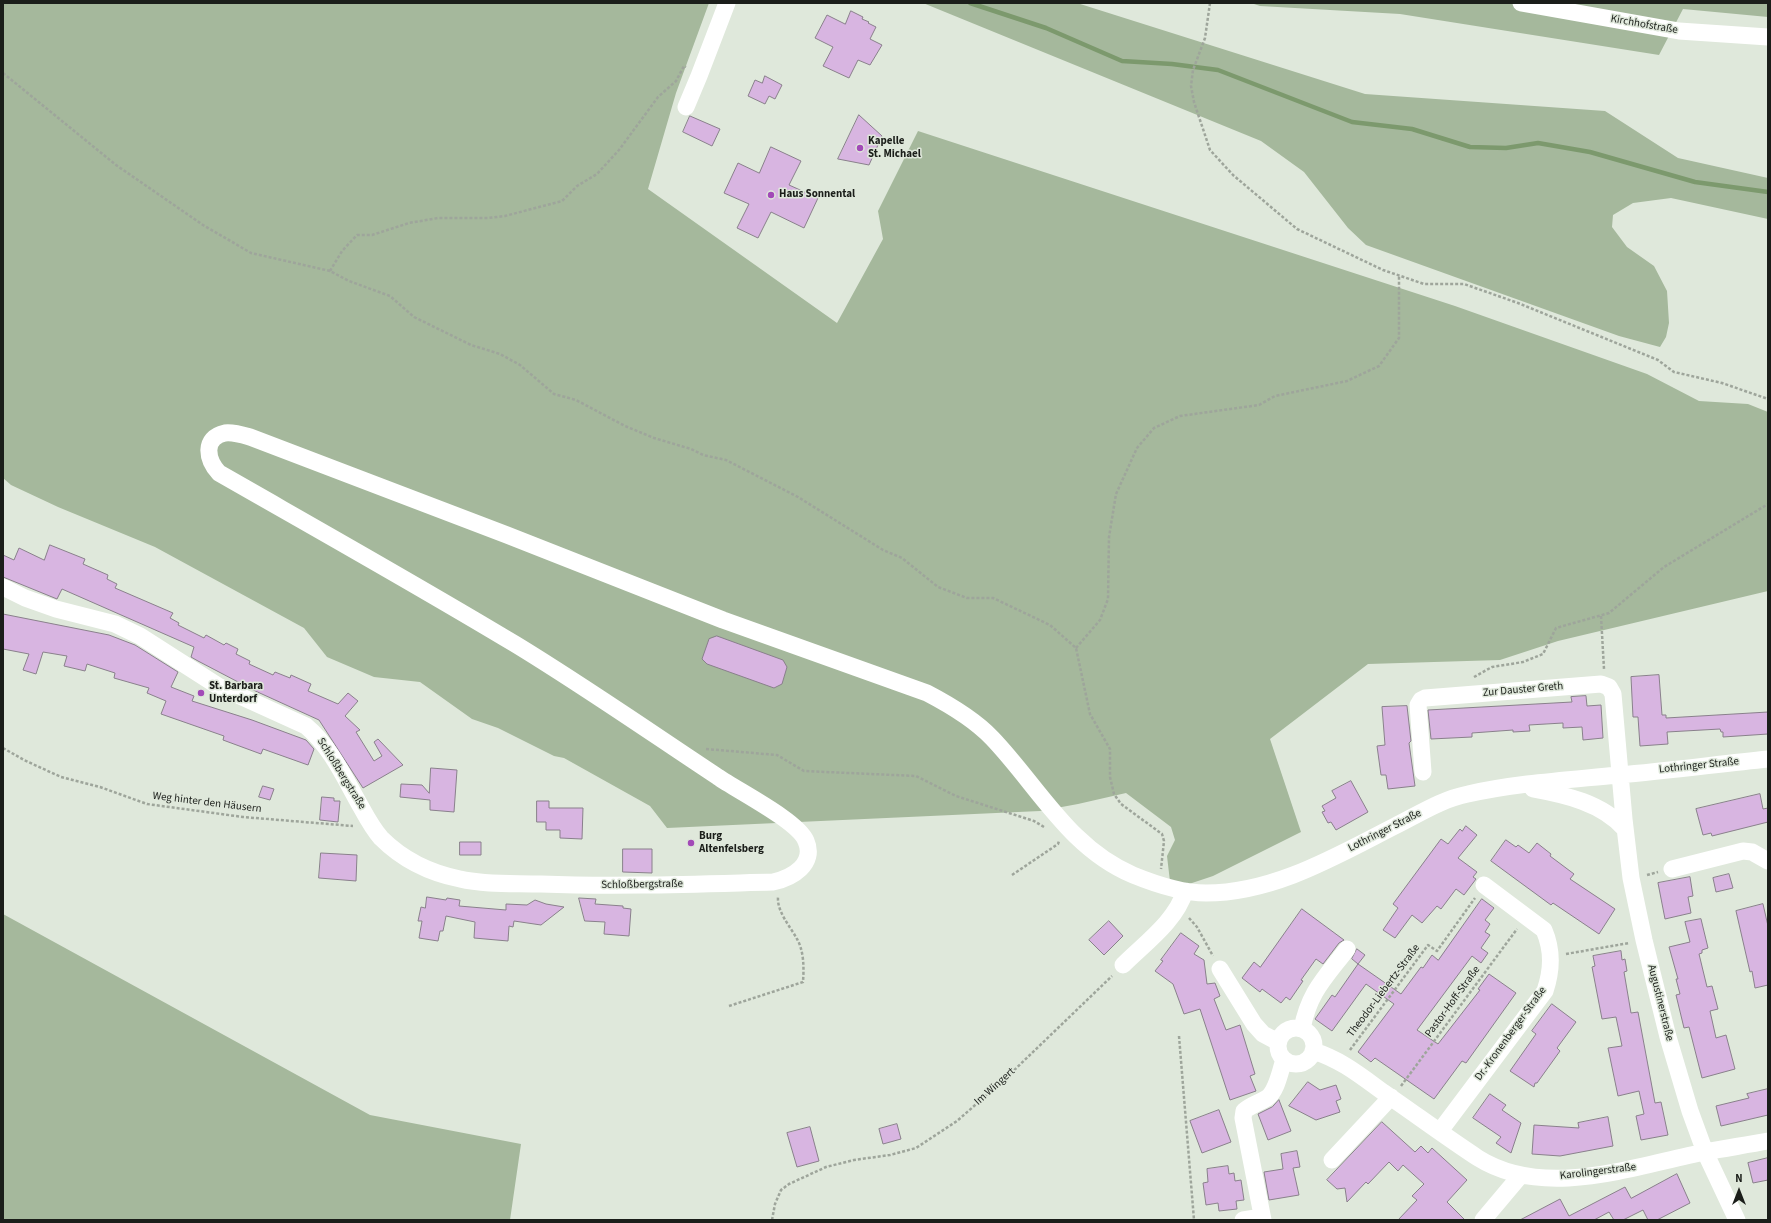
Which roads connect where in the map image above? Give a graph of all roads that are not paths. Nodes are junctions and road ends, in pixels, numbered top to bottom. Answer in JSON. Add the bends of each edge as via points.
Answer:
{"nodes":[{"id":1,"x":727,"y":3,"type":"edge"},
{"id":2,"x":1521,"y":3,"type":"edge"},
{"id":3,"x":1768,"y":36,"type":"edge"},
{"id":4,"x":686,"y":107,"type":"dead end"},
{"id":5,"x":3,"y":587,"type":"edge"},
{"id":6,"x":1768,"y":759,"type":"edge"},
{"id":7,"x":1423,"y":772,"type":"dead end"},
{"id":8,"x":1621,"y":775,"type":"junction"},
{"id":9,"x":1513,"y":786,"type":"junction"},
{"id":10,"x":1625,"y":829,"type":"junction"},
{"id":11,"x":1768,"y":860,"type":"edge"},
{"id":12,"x":1672,"y":869,"type":"road end"},
{"id":13,"x":779,"y":880,"type":"joint"},
{"id":14,"x":1484,"y":885,"type":"road end"},
{"id":15,"x":1185,"y":891,"type":"junction"},
{"id":16,"x":1347,"y":949,"type":"dead end"},
{"id":17,"x":1124,"y":965,"type":"road end"},
{"id":18,"x":1220,"y":969,"type":"road end"},
{"id":19,"x":1302,"y":1029,"type":"junction"},
{"id":20,"x":1278,"y":1042,"type":"junction"},
{"id":21,"x":1313,"y":1050,"type":"junction"},
{"id":22,"x":1284,"y":1060,"type":"junction"},
{"id":23,"x":1391,"y":1097,"type":"junction"},
{"id":24,"x":1440,"y":1131,"type":"junction"},
{"id":25,"x":1768,"y":1141,"type":"edge"},
{"id":26,"x":1706,"y":1152,"type":"junction"},
{"id":27,"x":1332,"y":1160,"type":"dead end"},
{"id":28,"x":1520,"y":1176,"type":"junction"},
{"id":29,"x":1262,"y":1219,"type":"edge"},
{"id":30,"x":1243,"y":1220,"type":"edge"},
{"id":31,"x":1483,"y":1220,"type":"edge"},
{"id":32,"x":1737,"y":1220,"type":"edge"}],
"edges":[{"from":1,"to":4,"type":"street"},
{"from":2,"to":3,"type":"street","name":"Kirchhofstraße","via":[[1678,31]]},
{"from":5,"to":13,"type":"street","name":"Schloßbergstraße","via":[[56,609],[115,624],[140,636],[218,686],[306,726],[328,750],[380,837],[400,854],[434,872],[460,879],[565,885]]},
{"from":6,"to":8,"type":"street","name":"Lothringer Straße"},
{"from":7,"to":8,"type":"street","name":"Zur Dauster Greth","via":[[1418,705],[1425,698],[1601,684],[1609,687],[1612,694]]},
{"from":8,"to":9,"type":"street","name":"Lothringer Straße"},
{"from":8,"to":10,"type":"street","name":"Augustinerstraße"},
{"from":9,"to":10,"type":"street","via":[[1570,796],[1609,815]]},
{"from":9,"to":15,"type":"street","name":"Lothringer Straße","via":[[1466,794],[1441,802],[1304,871],[1275,881],[1231,891]]},
{"from":10,"to":26,"type":"street","name":"Augustinerstraße","via":[[1644,940],[1668,1037],[1690,1111]]},
{"from":11,"to":12,"type":"street","via":[[1752,852],[1743,851]]},
{"from":13,"to":15,"type":"street","name":"Lothringer Straße","via":[[797,872],[806,862],[809,852],[806,840],[797,829],[516,644],[219,473],[212,466],[209,457],[208,449],[212,441],[226,433],[250,437],[723,620],[927,693],[949,704],[991,737],[1038,794],[1066,837],[1132,874]]},
{"from":14,"to":24,"type":"street","name":"Dr.-Kronenberger-Straße","via":[[1544,930],[1549,941],[1551,973],[1545,991]]},
{"from":15,"to":17,"type":"street","via":[[1178,908]]},
{"from":16,"to":19,"type":"street","via":[[1313,995]]},
{"from":18,"to":20,"type":"street","via":[[1254,1024],[1263,1034]]},
{"from":19,"to":20,"type":"street","via":[[1287,1030]]},
{"from":19,"to":21,"type":"street","via":[[1309,1034]]},
{"from":20,"to":22,"type":"street","via":[[1278,1049]]},
{"from":21,"to":22,"type":"street","via":[[1309,1058],[1301,1063],[1292,1064]]},
{"from":21,"to":23,"type":"street","name":"Karolingerstraße","via":[[1341,1062]]},
{"from":22,"to":29,"type":"street","via":[[1274,1090],[1244,1111],[1243,1118]]},
{"from":23,"to":24,"type":"street","name":"Karolingerstraße"},
{"from":23,"to":27,"type":"street"},
{"from":24,"to":28,"type":"street","name":"Karolingerstraße","via":[[1479,1158]]},
{"from":25,"to":26,"type":"street","name":"Karolingerstraße"},
{"from":26,"to":28,"type":"street","name":"Karolingerstraße","via":[[1609,1173],[1574,1177]]},
{"from":26,"to":32,"type":"street","name":"Augustinerstraße"},
{"from":28,"to":31,"type":"street"},
{"from":29,"to":30,"type":"street"}]}
